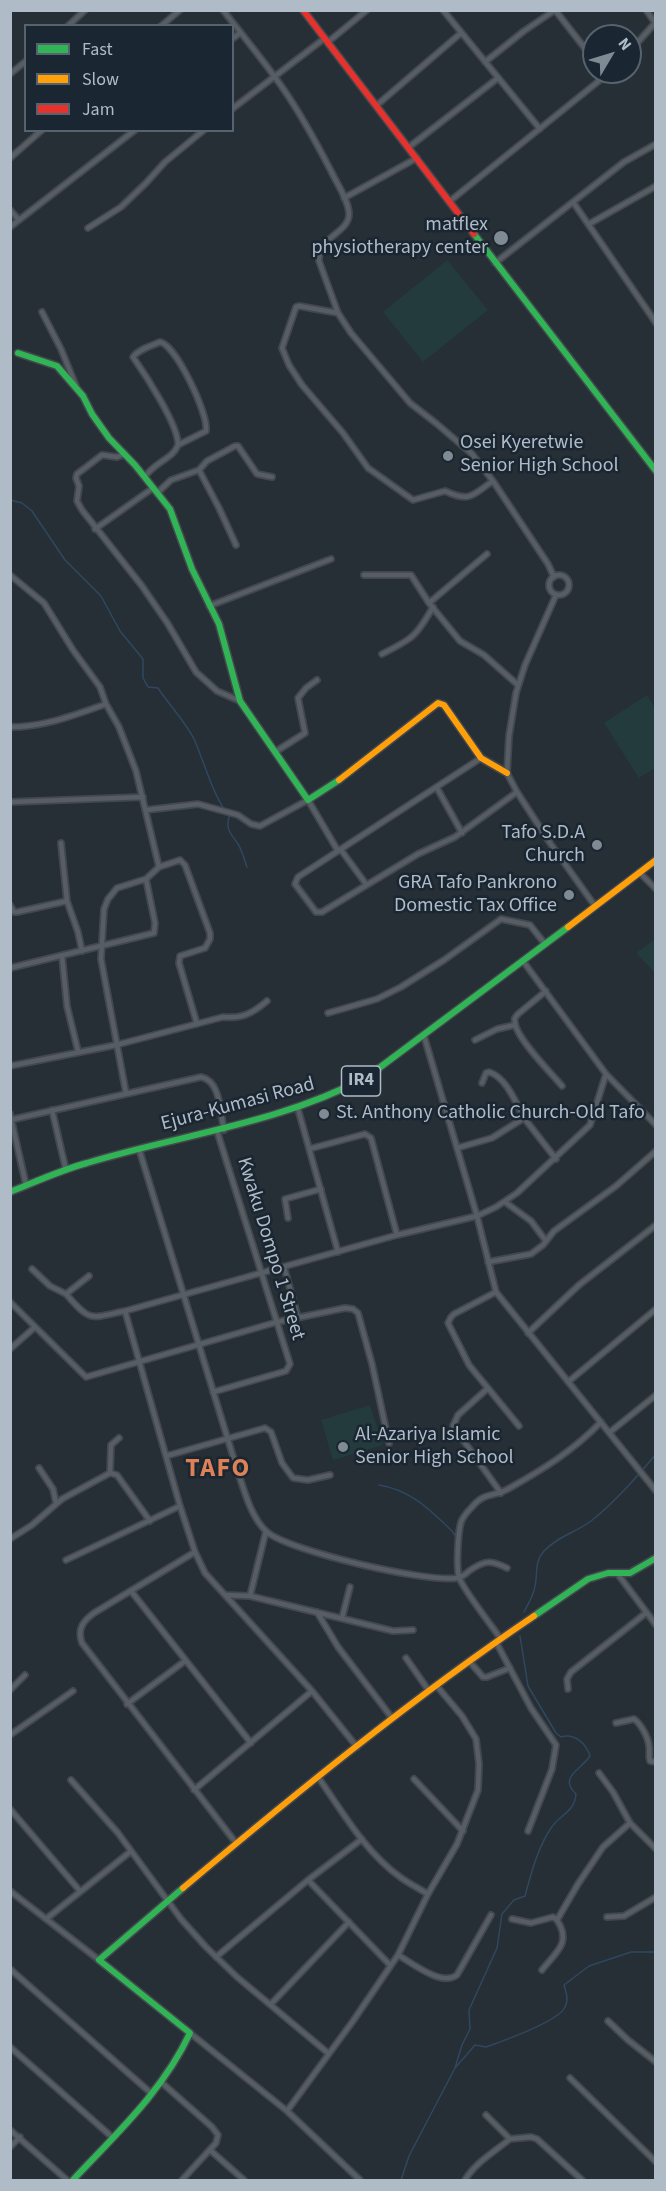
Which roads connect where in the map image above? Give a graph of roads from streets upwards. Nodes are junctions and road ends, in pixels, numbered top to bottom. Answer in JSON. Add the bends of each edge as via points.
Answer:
{"nodes":[{"id":1,"x":86,"y":10,"type":"edge"},
{"id":2,"x":180,"y":10,"type":"edge"},
{"id":3,"x":223,"y":10,"type":"edge"},
{"id":4,"x":303,"y":10,"type":"edge"},
{"id":5,"x":367,"y":10,"type":"edge"},
{"id":6,"x":443,"y":10,"type":"edge"},
{"id":7,"x":647,"y":11,"type":"edge"},
{"id":8,"x":655,"y":23,"type":"edge"},
{"id":9,"x":70,"y":24,"type":"edge"},
{"id":10,"x":163,"y":24,"type":"edge"},
{"id":11,"x":233,"y":24,"type":"edge"},
{"id":12,"x":234,"y":25,"type":"edge"},
{"id":13,"x":240,"y":33,"type":"junction"},
{"id":14,"x":461,"y":33,"type":"junction"},
{"id":15,"x":234,"y":38,"type":"edge"},
{"id":16,"x":642,"y":38,"type":"edge"},
{"id":17,"x":327,"y":40,"type":"junction"},
{"id":18,"x":582,"y":45,"type":"edge"},
{"id":19,"x":485,"y":62,"type":"junction"},
{"id":20,"x":24,"y":63,"type":"edge"},
{"id":21,"x":10,"y":74,"type":"edge"},
{"id":22,"x":273,"y":76,"type":"junction"},
{"id":23,"x":498,"y":78,"type":"junction"},
{"id":24,"x":594,"y":84,"type":"edge"},
{"id":25,"x":377,"y":105,"type":"junction"},
{"id":26,"x":234,"y":106,"type":"edge"},
{"id":27,"x":540,"y":129,"type":"junction"},
{"id":28,"x":40,"y":132,"type":"edge"},
{"id":29,"x":132,"y":132,"type":"edge"},
{"id":30,"x":202,"y":132,"type":"edge"},
{"id":31,"x":656,"y":144,"type":"edge"},
{"id":32,"x":409,"y":147,"type":"junction"},
{"id":33,"x":10,"y":158,"type":"edge"},
{"id":34,"x":417,"y":158,"type":"junction"},
{"id":35,"x":656,"y":186,"type":"edge"},
{"id":36,"x":344,"y":198,"type":"junction"},
{"id":37,"x":450,"y":201,"type":"junction"},
{"id":38,"x":573,"y":202,"type":"junction"},
{"id":39,"x":10,"y":210,"type":"edge"},
{"id":40,"x":19,"y":220,"type":"junction"},
{"id":41,"x":589,"y":224,"type":"junction"},
{"id":42,"x":10,"y":227,"type":"edge"},
{"id":43,"x":88,"y":228,"type":"dead end"},
{"id":44,"x":495,"y":263,"type":"junction"},
{"id":45,"x":42,"y":312,"type":"dead end"},
{"id":46,"x":338,"y":313,"type":"junction"},
{"id":47,"x":656,"y":323,"type":"edge"},
{"id":48,"x":18,"y":353,"type":"dead end"},
{"id":49,"x":76,"y":386,"type":"junction"},
{"id":50,"x":178,"y":445,"type":"junction"},
{"id":51,"x":125,"y":454,"type":"junction"},
{"id":52,"x":199,"y":470,"type":"junction"},
{"id":53,"x":656,"y":471,"type":"edge"},
{"id":54,"x":145,"y":477,"type":"junction"},
{"id":55,"x":272,"y":477,"type":"dead end"},
{"id":56,"x":493,"y":481,"type":"junction"},
{"id":57,"x":155,"y":491,"type":"junction"},
{"id":58,"x":95,"y":529,"type":"junction"},
{"id":59,"x":236,"y":545,"type":"dead end"},
{"id":60,"x":487,"y":554,"type":"dead end"},
{"id":61,"x":331,"y":559,"type":"dead end"},
{"id":62,"x":10,"y":575,"type":"edge"},
{"id":63,"x":364,"y":575,"type":"dead end"},
{"id":64,"x":554,"y":577,"type":"junction"},
{"id":65,"x":556,"y":595,"type":"junction"},
{"id":66,"x":429,"y":603,"type":"junction"},
{"id":67,"x":209,"y":606,"type":"junction"},
{"id":68,"x":433,"y":608,"type":"junction"},
{"id":69,"x":382,"y":654,"type":"dead end"},
{"id":70,"x":317,"y":680,"type":"dead end"},
{"id":71,"x":518,"y":685,"type":"junction"},
{"id":72,"x":240,"y":701,"type":"junction"},
{"id":73,"x":106,"y":704,"type":"junction"},
{"id":74,"x":10,"y":727,"type":"edge"},
{"id":75,"x":275,"y":752,"type":"junction"},
{"id":76,"x":481,"y":758,"type":"junction"},
{"id":77,"x":507,"y":773,"type":"junction"},
{"id":78,"x":437,"y":788,"type":"junction"},
{"id":79,"x":517,"y":792,"type":"junction"},
{"id":80,"x":143,"y":797,"type":"junction"},
{"id":81,"x":308,"y":800,"type":"junction"},
{"id":82,"x":10,"y":802,"type":"edge"},
{"id":83,"x":146,"y":810,"type":"junction"},
{"id":84,"x":462,"y":833,"type":"junction"},
{"id":85,"x":61,"y":843,"type":"dead end"},
{"id":86,"x":339,"y":850,"type":"junction"},
{"id":87,"x":656,"y":860,"type":"edge"},
{"id":88,"x":159,"y":867,"type":"junction"},
{"id":89,"x":639,"y":872,"type":"junction"},
{"id":90,"x":146,"y":879,"type":"junction"},
{"id":91,"x":366,"y":884,"type":"junction"},
{"id":92,"x":656,"y":889,"type":"edge"},
{"id":93,"x":67,"y":901,"type":"junction"},
{"id":94,"x":10,"y":905,"type":"edge"},
{"id":95,"x":595,"y":906,"type":"junction"},
{"id":96,"x":546,"y":944,"type":"junction"},
{"id":97,"x":101,"y":947,"type":"junction"},
{"id":98,"x":82,"y":951,"type":"junction"},
{"id":99,"x":62,"y":956,"type":"junction"},
{"id":100,"x":523,"y":961,"type":"junction"},
{"id":101,"x":10,"y":968,"type":"edge"},
{"id":102,"x":546,"y":991,"type":"junction"},
{"id":103,"x":267,"y":1001,"type":"dead end"},
{"id":104,"x":328,"y":1013,"type":"dead end"},
{"id":105,"x":197,"y":1024,"type":"junction"},
{"id":106,"x":515,"y":1025,"type":"junction"},
{"id":107,"x":424,"y":1036,"type":"junction"},
{"id":108,"x":475,"y":1040,"type":"dead end"},
{"id":109,"x":116,"y":1045,"type":"junction"},
{"id":110,"x":78,"y":1051,"type":"junction"},
{"id":111,"x":10,"y":1066,"type":"edge"},
{"id":112,"x":606,"y":1074,"type":"junction"},
{"id":113,"x":482,"y":1083,"type":"dead end"},
{"id":114,"x":562,"y":1086,"type":"dead end"},
{"id":115,"x":126,"y":1093,"type":"junction"},
{"id":116,"x":298,"y":1108,"type":"junction"},
{"id":117,"x":52,"y":1110,"type":"junction"},
{"id":118,"x":11,"y":1118,"type":"edge"},
{"id":119,"x":524,"y":1118,"type":"junction"},
{"id":120,"x":656,"y":1125,"type":"edge"},
{"id":121,"x":221,"y":1130,"type":"junction"},
{"id":122,"x":457,"y":1148,"type":"junction"},
{"id":123,"x":139,"y":1149,"type":"junction"},
{"id":124,"x":309,"y":1149,"type":"junction"},
{"id":125,"x":656,"y":1151,"type":"edge"},
{"id":126,"x":556,"y":1159,"type":"junction"},
{"id":127,"x":66,"y":1170,"type":"junction"},
{"id":128,"x":26,"y":1185,"type":"junction"},
{"id":129,"x":321,"y":1189,"type":"junction"},
{"id":130,"x":10,"y":1192,"type":"edge"},
{"id":131,"x":505,"y":1202,"type":"junction"},
{"id":132,"x":477,"y":1216,"type":"junction"},
{"id":133,"x":288,"y":1218,"type":"dead end"},
{"id":134,"x":656,"y":1225,"type":"edge"},
{"id":135,"x":397,"y":1235,"type":"junction"},
{"id":136,"x":546,"y":1241,"type":"junction"},
{"id":137,"x":338,"y":1252,"type":"junction"},
{"id":138,"x":488,"y":1262,"type":"junction"},
{"id":139,"x":284,"y":1267,"type":"junction"},
{"id":140,"x":32,"y":1269,"type":"dead end"},
{"id":141,"x":261,"y":1273,"type":"junction"},
{"id":142,"x":89,"y":1276,"type":"dead end"},
{"id":143,"x":496,"y":1292,"type":"junction"},
{"id":144,"x":66,"y":1294,"type":"junction"},
{"id":145,"x":184,"y":1295,"type":"junction"},
{"id":146,"x":10,"y":1302,"type":"edge"},
{"id":147,"x":656,"y":1310,"type":"edge"},
{"id":148,"x":125,"y":1311,"type":"junction"},
{"id":149,"x":298,"y":1318,"type":"junction"},
{"id":150,"x":277,"y":1322,"type":"junction"},
{"id":151,"x":35,"y":1327,"type":"junction"},
{"id":152,"x":528,"y":1334,"type":"junction"},
{"id":153,"x":197,"y":1344,"type":"junction"},
{"id":154,"x":10,"y":1349,"type":"edge"},
{"id":155,"x":138,"y":1361,"type":"junction"},
{"id":156,"x":568,"y":1382,"type":"junction"},
{"id":157,"x":488,"y":1389,"type":"junction"},
{"id":158,"x":213,"y":1392,"type":"junction"},
{"id":159,"x":656,"y":1395,"type":"edge"},
{"id":160,"x":601,"y":1422,"type":"junction"},
{"id":161,"x":519,"y":1426,"type":"dead end"},
{"id":162,"x":610,"y":1432,"type":"junction"},
{"id":163,"x":119,"y":1437,"type":"dead end"},
{"id":164,"x":228,"y":1440,"type":"junction"},
{"id":165,"x":389,"y":1443,"type":"dead end"},
{"id":166,"x":166,"y":1456,"type":"junction"},
{"id":167,"x":39,"y":1468,"type":"dead end"},
{"id":168,"x":110,"y":1473,"type":"junction"},
{"id":169,"x":330,"y":1475,"type":"dead end"},
{"id":170,"x":656,"y":1491,"type":"edge"},
{"id":171,"x":501,"y":1493,"type":"junction"},
{"id":172,"x":56,"y":1503,"type":"junction"},
{"id":173,"x":180,"y":1506,"type":"junction"},
{"id":174,"x":150,"y":1521,"type":"junction"},
{"id":175,"x":266,"y":1531,"type":"junction"},
{"id":176,"x":10,"y":1539,"type":"edge"},
{"id":177,"x":195,"y":1552,"type":"junction"},
{"id":178,"x":656,"y":1558,"type":"edge"},
{"id":179,"x":66,"y":1560,"type":"dead end"},
{"id":180,"x":507,"y":1569,"type":"dead end"},
{"id":181,"x":617,"y":1573,"type":"junction"},
{"id":182,"x":459,"y":1578,"type":"junction"},
{"id":183,"x":350,"y":1587,"type":"dead end"},
{"id":184,"x":131,"y":1591,"type":"junction"},
{"id":185,"x":226,"y":1595,"type":"junction"},
{"id":186,"x":250,"y":1596,"type":"junction"},
{"id":187,"x":317,"y":1612,"type":"junction"},
{"id":188,"x":646,"y":1612,"type":"junction"},
{"id":189,"x":342,"y":1618,"type":"junction"},
{"id":190,"x":656,"y":1625,"type":"edge"},
{"id":191,"x":413,"y":1630,"type":"dead end"},
{"id":192,"x":498,"y":1640,"type":"junction"},
{"id":193,"x":406,"y":1658,"type":"dead end"},
{"id":194,"x":185,"y":1661,"type":"junction"},
{"id":195,"x":469,"y":1661,"type":"junction"},
{"id":196,"x":510,"y":1668,"type":"junction"},
{"id":197,"x":25,"y":1676,"type":"dead end"},
{"id":198,"x":436,"y":1685,"type":"junction"},
{"id":199,"x":568,"y":1689,"type":"dead end"},
{"id":200,"x":10,"y":1690,"type":"edge"},
{"id":201,"x":73,"y":1690,"type":"dead end"},
{"id":202,"x":429,"y":1690,"type":"junction"},
{"id":203,"x":312,"y":1691,"type":"junction"},
{"id":204,"x":128,"y":1704,"type":"junction"},
{"id":205,"x":392,"y":1718,"type":"junction"},
{"id":206,"x":616,"y":1723,"type":"dead end"},
{"id":207,"x":10,"y":1735,"type":"edge"},
{"id":208,"x":251,"y":1743,"type":"junction"},
{"id":209,"x":357,"y":1747,"type":"junction"},
{"id":210,"x":656,"y":1762,"type":"edge"},
{"id":211,"x":599,"y":1773,"type":"dead end"},
{"id":212,"x":318,"y":1777,"type":"junction"},
{"id":213,"x":414,"y":1779,"type":"dead end"},
{"id":214,"x":71,"y":1780,"type":"dead end"},
{"id":215,"x":194,"y":1790,"type":"junction"},
{"id":216,"x":10,"y":1809,"type":"edge"},
{"id":217,"x":630,"y":1823,"type":"junction"},
{"id":218,"x":463,"y":1831,"type":"junction"},
{"id":219,"x":528,"y":1831,"type":"dead end"},
{"id":220,"x":362,"y":1839,"type":"junction"},
{"id":221,"x":649,"y":1841,"type":"junction"},
{"id":222,"x":656,"y":1841,"type":"edge"},
{"id":223,"x":236,"y":1843,"type":"junction"},
{"id":224,"x":656,"y":1849,"type":"edge"},
{"id":225,"x":130,"y":1852,"type":"junction"},
{"id":226,"x":308,"y":1880,"type":"junction"},
{"id":227,"x":10,"y":1891,"type":"edge"},
{"id":228,"x":80,"y":1891,"type":"junction"},
{"id":229,"x":428,"y":1894,"type":"junction"},
{"id":230,"x":656,"y":1897,"type":"edge"},
{"id":231,"x":168,"y":1901,"type":"junction"},
{"id":232,"x":491,"y":1915,"type":"dead end"},
{"id":233,"x":607,"y":1917,"type":"dead end"},
{"id":234,"x":46,"y":1919,"type":"junction"},
{"id":235,"x":512,"y":1919,"type":"dead end"},
{"id":236,"x":557,"y":1920,"type":"junction"},
{"id":237,"x":349,"y":1922,"type":"junction"},
{"id":238,"x":398,"y":1955,"type":"junction"},
{"id":239,"x":216,"y":1957,"type":"junction"},
{"id":240,"x":99,"y":1960,"type":"junction"},
{"id":241,"x":390,"y":1965,"type":"junction"},
{"id":242,"x":10,"y":1969,"type":"edge"},
{"id":243,"x":542,"y":1970,"type":"dead end"},
{"id":244,"x":271,"y":2004,"type":"junction"},
{"id":245,"x":608,"y":2020,"type":"dead end"},
{"id":246,"x":190,"y":2033,"type":"junction"},
{"id":247,"x":10,"y":2047,"type":"edge"},
{"id":248,"x":328,"y":2053,"type":"junction"},
{"id":249,"x":656,"y":2062,"type":"edge"},
{"id":250,"x":570,"y":2078,"type":"dead end"},
{"id":251,"x":161,"y":2082,"type":"junction"},
{"id":252,"x":152,"y":2094,"type":"junction"},
{"id":253,"x":287,"y":2110,"type":"junction"},
{"id":254,"x":486,"y":2115,"type":"dead end"},
{"id":255,"x":10,"y":2130,"type":"edge"},
{"id":256,"x":112,"y":2137,"type":"junction"},
{"id":257,"x":20,"y":2138,"type":"junction"},
{"id":258,"x":510,"y":2139,"type":"junction"},
{"id":259,"x":10,"y":2147,"type":"edge"},
{"id":260,"x":210,"y":2150,"type":"junction"},
{"id":261,"x":656,"y":2162,"type":"edge"},
{"id":262,"x":67,"y":2181,"type":"edge"},
{"id":263,"x":73,"y":2181,"type":"edge"},
{"id":264,"x":182,"y":2181,"type":"edge"},
{"id":265,"x":244,"y":2181,"type":"edge"},
{"id":266,"x":360,"y":2181,"type":"edge"},
{"id":267,"x":465,"y":2181,"type":"edge"},
{"id":268,"x":582,"y":2181,"type":"edge"}],
"edges":[{"from":1,"to":9,"type":"street"},
{"from":2,"to":10,"type":"street"},
{"from":3,"to":11,"type":"street"},
{"from":4,"to":17,"type":"street"},
{"from":5,"to":17,"type":"street"},
{"from":6,"to":14,"type":"street"},
{"from":7,"to":8,"type":"street"},
{"from":8,"to":16,"type":"street"},
{"from":12,"to":13,"type":"street"},
{"from":13,"to":15,"type":"street"},
{"from":13,"to":22,"type":"street"},
{"from":14,"to":19,"type":"street"},
{"from":14,"to":25,"type":"street"},
{"from":17,"to":22,"type":"street"},
{"from":17,"to":25,"type":"street"},
{"from":18,"to":19,"type":"street","via":[[555,10]]},
{"from":19,"to":23,"type":"street"},
{"from":20,"to":21,"type":"street"},
{"from":22,"to":26,"type":"street"},
{"from":22,"to":36,"type":"street","via":[[307,125]]},
{"from":23,"to":27,"type":"street"},
{"from":23,"to":32,"type":"street"},
{"from":24,"to":27,"type":"street"},
{"from":25,"to":32,"type":"street"},
{"from":27,"to":37,"type":"street"},
{"from":28,"to":33,"type":"street"},
{"from":29,"to":40,"type":"street"},
{"from":30,"to":43,"type":"street","via":[[121,207]]},
{"from":31,"to":38,"type":"street","via":[[624,162]]},
{"from":32,"to":34,"type":"street"},
{"from":34,"to":36,"type":"street"},
{"from":34,"to":37,"type":"street"},
{"from":35,"to":41,"type":"street"},
{"from":36,"to":46,"type":"street","via":[[348,221],[321,247],[319,254]]},
{"from":37,"to":44,"type":"street"},
{"from":38,"to":41,"type":"street"},
{"from":38,"to":44,"type":"street"},
{"from":39,"to":40,"type":"street"},
{"from":40,"to":42,"type":"street"},
{"from":41,"to":47,"type":"street"},
{"from":44,"to":53,"type":"street"},
{"from":45,"to":49,"type":"street"},
{"from":46,"to":56,"type":"street","via":[[410,403],[472,454]]},
{"from":46,"to":56,"type":"street","via":[[296,307],[282,348],[302,385],[368,468],[413,500],[445,491],[468,498]]},
{"from":48,"to":49,"type":"street","via":[[57,366]]},
{"from":49,"to":51,"type":"street","via":[[98,422]]},
{"from":50,"to":50,"type":"street","via":[[172,423],[133,357],[160,342],[167,344],[184,369],[207,423],[206,431]]},
{"from":50,"to":54,"type":"street","via":[[171,455],[151,467]]},
{"from":51,"to":54,"type":"street"},
{"from":51,"to":58,"type":"street","via":[[102,455],[75,476],[78,504]]},
{"from":52,"to":55,"type":"street","via":[[207,461],[238,446],[257,474]]},
{"from":52,"to":57,"type":"street","via":[[171,480]]},
{"from":52,"to":59,"type":"street"},
{"from":54,"to":57,"type":"street"},
{"from":56,"to":64,"type":"street"},
{"from":57,"to":58,"type":"street"},
{"from":57,"to":67,"type":"street","via":[[170,509]]},
{"from":58,"to":72,"type":"street","via":[[142,586],[196,672],[218,691]]},
{"from":60,"to":66,"type":"street"},
{"from":61,"to":67,"type":"street"},
{"from":62,"to":73,"type":"street","via":[[49,609],[97,681]]},
{"from":63,"to":66,"type":"street","via":[[411,574]]},
{"from":64,"to":65,"type":"street","via":[[549,587]]},
{"from":64,"to":65,"type":"street","via":[[564,577],[569,584],[567,592]]},
{"from":65,"to":71,"type":"street"},
{"from":66,"to":68,"type":"street"},
{"from":67,"to":72,"type":"street","via":[[222,634]]},
{"from":68,"to":69,"type":"street","via":[[413,638]]},
{"from":68,"to":71,"type":"street","via":[[460,641],[484,655]]},
{"from":70,"to":75,"type":"street","via":[[298,698],[305,733]]},
{"from":71,"to":77,"type":"street"},
{"from":72,"to":75,"type":"street"},
{"from":73,"to":74,"type":"street","via":[[42,724]]},
{"from":73,"to":80,"type":"street","via":[[119,727]]},
{"from":75,"to":81,"type":"street"},
{"from":76,"to":77,"type":"street"},
{"from":76,"to":78,"type":"street"},
{"from":76,"to":81,"type":"street","via":[[444,705],[438,703]]},
{"from":77,"to":79,"type":"street"},
{"from":78,"to":84,"type":"street"},
{"from":78,"to":86,"type":"street"},
{"from":79,"to":84,"type":"street"},
{"from":79,"to":95,"type":"street"},
{"from":80,"to":82,"type":"street"},
{"from":80,"to":83,"type":"street"},
{"from":81,"to":83,"type":"street","via":[[258,826],[238,814],[198,804]]},
{"from":81,"to":86,"type":"street"},
{"from":83,"to":88,"type":"street"},
{"from":84,"to":91,"type":"street"},
{"from":85,"to":93,"type":"street"},
{"from":86,"to":91,"type":"street"},
{"from":86,"to":91,"type":"street","via":[[296,880],[309,904],[318,913]]},
{"from":87,"to":89,"type":"street","name":"Ejura-Kumasi Road","number":"IR4"},
{"from":88,"to":90,"type":"street"},
{"from":88,"to":105,"type":"street","via":[[183,861],[210,933],[205,948],[180,956]]},
{"from":89,"to":92,"type":"street"},
{"from":89,"to":95,"type":"street","name":"Ejura-Kumasi Road","number":"IR4"},
{"from":90,"to":97,"type":"street","via":[[112,892],[104,909]]},
{"from":90,"to":97,"type":"street","via":[[153,933]]},
{"from":93,"to":94,"type":"street","via":[[17,912]]},
{"from":93,"to":98,"type":"street"},
{"from":95,"to":96,"type":"street","name":"Ejura-Kumasi Road","number":"IR4"},
{"from":96,"to":100,"type":"street","name":"Ejura-Kumasi Road","number":"IR4"},
{"from":96,"to":104,"type":"street","via":[[530,925],[501,919],[401,987],[377,999]]},
{"from":97,"to":98,"type":"street"},
{"from":97,"to":109,"type":"street"},
{"from":98,"to":99,"type":"street"},
{"from":99,"to":101,"type":"street"},
{"from":99,"to":110,"type":"street","via":[[67,1006]]},
{"from":100,"to":102,"type":"street"},
{"from":100,"to":107,"type":"street","name":"Ejura-Kumasi Road","number":"IR4"},
{"from":102,"to":106,"type":"street","via":[[518,1014]]},
{"from":102,"to":112,"type":"street"},
{"from":103,"to":105,"type":"street","via":[[237,1018]]},
{"from":105,"to":109,"type":"street"},
{"from":106,"to":108,"type":"street"},
{"from":106,"to":114,"type":"street"},
{"from":107,"to":116,"type":"street","name":"Ejura-Kumasi Road","number":"IR4","via":[[351,1087]]},
{"from":107,"to":122,"type":"street"},
{"from":109,"to":110,"type":"street"},
{"from":109,"to":115,"type":"street"},
{"from":110,"to":111,"type":"street"},
{"from":112,"to":120,"type":"street"},
{"from":112,"to":126,"type":"street","via":[[590,1125]]},
{"from":113,"to":119,"type":"street","via":[[486,1073],[496,1075]]},
{"from":115,"to":117,"type":"street"},
{"from":115,"to":121,"type":"street","name":"Kwaku Dompo 1 Street","via":[[206,1078],[214,1086]]},
{"from":116,"to":121,"type":"street","name":"Ejura-Kumasi Road","number":"IR4"},
{"from":116,"to":124,"type":"street"},
{"from":117,"to":118,"type":"street"},
{"from":117,"to":127,"type":"street"},
{"from":118,"to":128,"type":"street"},
{"from":119,"to":122,"type":"street","via":[[492,1138]]},
{"from":119,"to":126,"type":"street"},
{"from":121,"to":123,"type":"street","name":"Ejura-Kumasi Road","number":"IR4"},
{"from":121,"to":141,"type":"street","name":"Kwaku Dompo 1 Street"},
{"from":122,"to":132,"type":"street"},
{"from":123,"to":127,"type":"street","name":"Ejura-Kumasi Road","number":"IR4"},
{"from":123,"to":145,"type":"street"},
{"from":124,"to":129,"type":"street"},
{"from":124,"to":135,"type":"street","via":[[369,1136]]},
{"from":125,"to":136,"type":"street"},
{"from":126,"to":131,"type":"street"},
{"from":127,"to":128,"type":"street","name":"Ejura-Kumasi Road","number":"IR4"},
{"from":128,"to":130,"type":"street","name":"Ejura-Kumasi Road","number":"IR4"},
{"from":129,"to":133,"type":"street","via":[[285,1199]]},
{"from":129,"to":137,"type":"street"},
{"from":131,"to":132,"type":"street"},
{"from":131,"to":136,"type":"street","via":[[531,1221]]},
{"from":132,"to":135,"type":"street"},
{"from":132,"to":138,"type":"street"},
{"from":134,"to":152,"type":"street","via":[[579,1285]]},
{"from":135,"to":137,"type":"street"},
{"from":136,"to":138,"type":"street","via":[[531,1254]]},
{"from":137,"to":139,"type":"street"},
{"from":138,"to":143,"type":"street"},
{"from":139,"to":141,"type":"street"},
{"from":139,"to":149,"type":"street"},
{"from":140,"to":144,"type":"street","via":[[50,1286]]},
{"from":141,"to":145,"type":"street"},
{"from":141,"to":150,"type":"street","name":"Kwaku Dompo 1 Street"},
{"from":142,"to":144,"type":"street"},
{"from":143,"to":152,"type":"street"},
{"from":143,"to":157,"type":"street","via":[[454,1314],[448,1323],[469,1365]]},
{"from":144,"to":148,"type":"street","via":[[92,1318]]},
{"from":145,"to":148,"type":"street"},
{"from":145,"to":153,"type":"street"},
{"from":146,"to":151,"type":"street"},
{"from":147,"to":156,"type":"street"},
{"from":148,"to":155,"type":"street"},
{"from":149,"to":150,"type":"street"},
{"from":149,"to":165,"type":"street","via":[[345,1308],[358,1313]]},
{"from":150,"to":153,"type":"street"},
{"from":150,"to":158,"type":"street","name":"Kwaku Dompo 1 Street","via":[[289,1369]]},
{"from":151,"to":154,"type":"street"},
{"from":151,"to":155,"type":"street","via":[[86,1377]]},
{"from":152,"to":156,"type":"street"},
{"from":153,"to":155,"type":"street"},
{"from":153,"to":158,"type":"street"},
{"from":155,"to":166,"type":"street"},
{"from":156,"to":160,"type":"street"},
{"from":157,"to":161,"type":"street"},
{"from":157,"to":171,"type":"street","via":[[458,1415],[453,1426]]},
{"from":158,"to":164,"type":"street"},
{"from":159,"to":162,"type":"street"},
{"from":160,"to":162,"type":"street"},
{"from":160,"to":171,"type":"street","via":[[569,1452]]},
{"from":162,"to":170,"type":"street"},
{"from":163,"to":168,"type":"street","via":[[111,1445]]},
{"from":164,"to":166,"type":"street"},
{"from":164,"to":169,"type":"street","via":[[267,1428],[293,1478],[308,1480]]},
{"from":164,"to":175,"type":"street","via":[[248,1498]]},
{"from":166,"to":173,"type":"street"},
{"from":167,"to":172,"type":"street","via":[[53,1489]]},
{"from":168,"to":172,"type":"street"},
{"from":168,"to":174,"type":"street","via":[[117,1476]]},
{"from":171,"to":182,"type":"street","via":[[481,1498],[463,1518]]},
{"from":172,"to":176,"type":"street"},
{"from":173,"to":174,"type":"street"},
{"from":173,"to":177,"type":"street"},
{"from":174,"to":179,"type":"street"},
{"from":175,"to":182,"type":"street","via":[[286,1542],[382,1569]]},
{"from":175,"to":186,"type":"street"},
{"from":177,"to":184,"type":"street"},
{"from":177,"to":185,"type":"street","via":[[205,1573]]},
{"from":178,"to":181,"type":"street","via":[[635,1571]]},
{"from":180,"to":182,"type":"street","via":[[486,1562]]},
{"from":181,"to":188,"type":"street"},
{"from":181,"to":192,"type":"street","via":[[588,1579]]},
{"from":182,"to":192,"type":"street"},
{"from":183,"to":189,"type":"street"},
{"from":184,"to":194,"type":"street"},
{"from":184,"to":204,"type":"street","via":[[86,1619],[80,1628],[82,1643]]},
{"from":185,"to":186,"type":"street"},
{"from":185,"to":203,"type":"street"},
{"from":186,"to":187,"type":"street"},
{"from":187,"to":189,"type":"street"},
{"from":187,"to":205,"type":"street","via":[[338,1647]]},
{"from":188,"to":190,"type":"street"},
{"from":188,"to":199,"type":"street","via":[[575,1668],[567,1679]]},
{"from":189,"to":191,"type":"street","via":[[393,1631]]},
{"from":192,"to":195,"type":"street"},
{"from":192,"to":196,"type":"street"},
{"from":193,"to":202,"type":"street"},
{"from":194,"to":204,"type":"street"},
{"from":194,"to":208,"type":"street"},
{"from":195,"to":196,"type":"street","via":[[483,1677]]},
{"from":195,"to":198,"type":"street"},
{"from":196,"to":219,"type":"street","via":[[556,1745],[552,1769]]},
{"from":197,"to":200,"type":"street"},
{"from":198,"to":202,"type":"street"},
{"from":198,"to":218,"type":"street","via":[[476,1739],[478,1790]]},
{"from":201,"to":207,"type":"street"},
{"from":202,"to":205,"type":"street"},
{"from":203,"to":208,"type":"street"},
{"from":203,"to":209,"type":"street"},
{"from":204,"to":215,"type":"street"},
{"from":205,"to":209,"type":"street"},
{"from":206,"to":210,"type":"street","via":[[634,1719],[639,1722],[648,1742],[648,1758]]},
{"from":208,"to":215,"type":"street"},
{"from":209,"to":212,"type":"street"},
{"from":211,"to":217,"type":"street"},
{"from":212,"to":220,"type":"street"},
{"from":212,"to":223,"type":"street"},
{"from":213,"to":218,"type":"street"},
{"from":214,"to":225,"type":"street"},
{"from":215,"to":223,"type":"street"},
{"from":216,"to":228,"type":"street"},
{"from":217,"to":221,"type":"street"},
{"from":217,"to":236,"type":"street","via":[[603,1847]]},
{"from":218,"to":229,"type":"street"},
{"from":220,"to":226,"type":"street"},
{"from":220,"to":229,"type":"street","via":[[394,1873]]},
{"from":221,"to":222,"type":"street"},
{"from":221,"to":224,"type":"street"},
{"from":223,"to":231,"type":"street"},
{"from":225,"to":228,"type":"street"},
{"from":225,"to":231,"type":"street"},
{"from":226,"to":237,"type":"street"},
{"from":226,"to":239,"type":"street"},
{"from":227,"to":234,"type":"street"},
{"from":228,"to":234,"type":"street"},
{"from":229,"to":238,"type":"street"},
{"from":230,"to":233,"type":"street","via":[[624,1916]]},
{"from":231,"to":239,"type":"street"},
{"from":231,"to":240,"type":"street"},
{"from":232,"to":238,"type":"street","via":[[453,1978],[436,1977]]},
{"from":234,"to":240,"type":"street"},
{"from":235,"to":236,"type":"street","via":[[531,1923],[548,1917]]},
{"from":236,"to":243,"type":"street","via":[[564,1941]]},
{"from":237,"to":241,"type":"street"},
{"from":237,"to":244,"type":"street"},
{"from":238,"to":241,"type":"street"},
{"from":239,"to":244,"type":"street"},
{"from":240,"to":246,"type":"street"},
{"from":241,"to":248,"type":"street"},
{"from":242,"to":252,"type":"street"},
{"from":244,"to":248,"type":"street"},
{"from":245,"to":249,"type":"street"},
{"from":246,"to":251,"type":"street"},
{"from":246,"to":253,"type":"street"},
{"from":247,"to":256,"type":"street"},
{"from":248,"to":253,"type":"street"},
{"from":250,"to":261,"type":"street"},
{"from":251,"to":252,"type":"street"},
{"from":251,"to":260,"type":"street","via":[[218,2135]]},
{"from":252,"to":256,"type":"street"},
{"from":253,"to":266,"type":"street"},
{"from":254,"to":258,"type":"street"},
{"from":255,"to":257,"type":"street"},
{"from":256,"to":263,"type":"street"},
{"from":257,"to":259,"type":"street"},
{"from":257,"to":262,"type":"street"},
{"from":258,"to":267,"type":"street"},
{"from":258,"to":268,"type":"street","via":[[534,2137]]},
{"from":260,"to":264,"type":"street"},
{"from":260,"to":265,"type":"street"}]}
